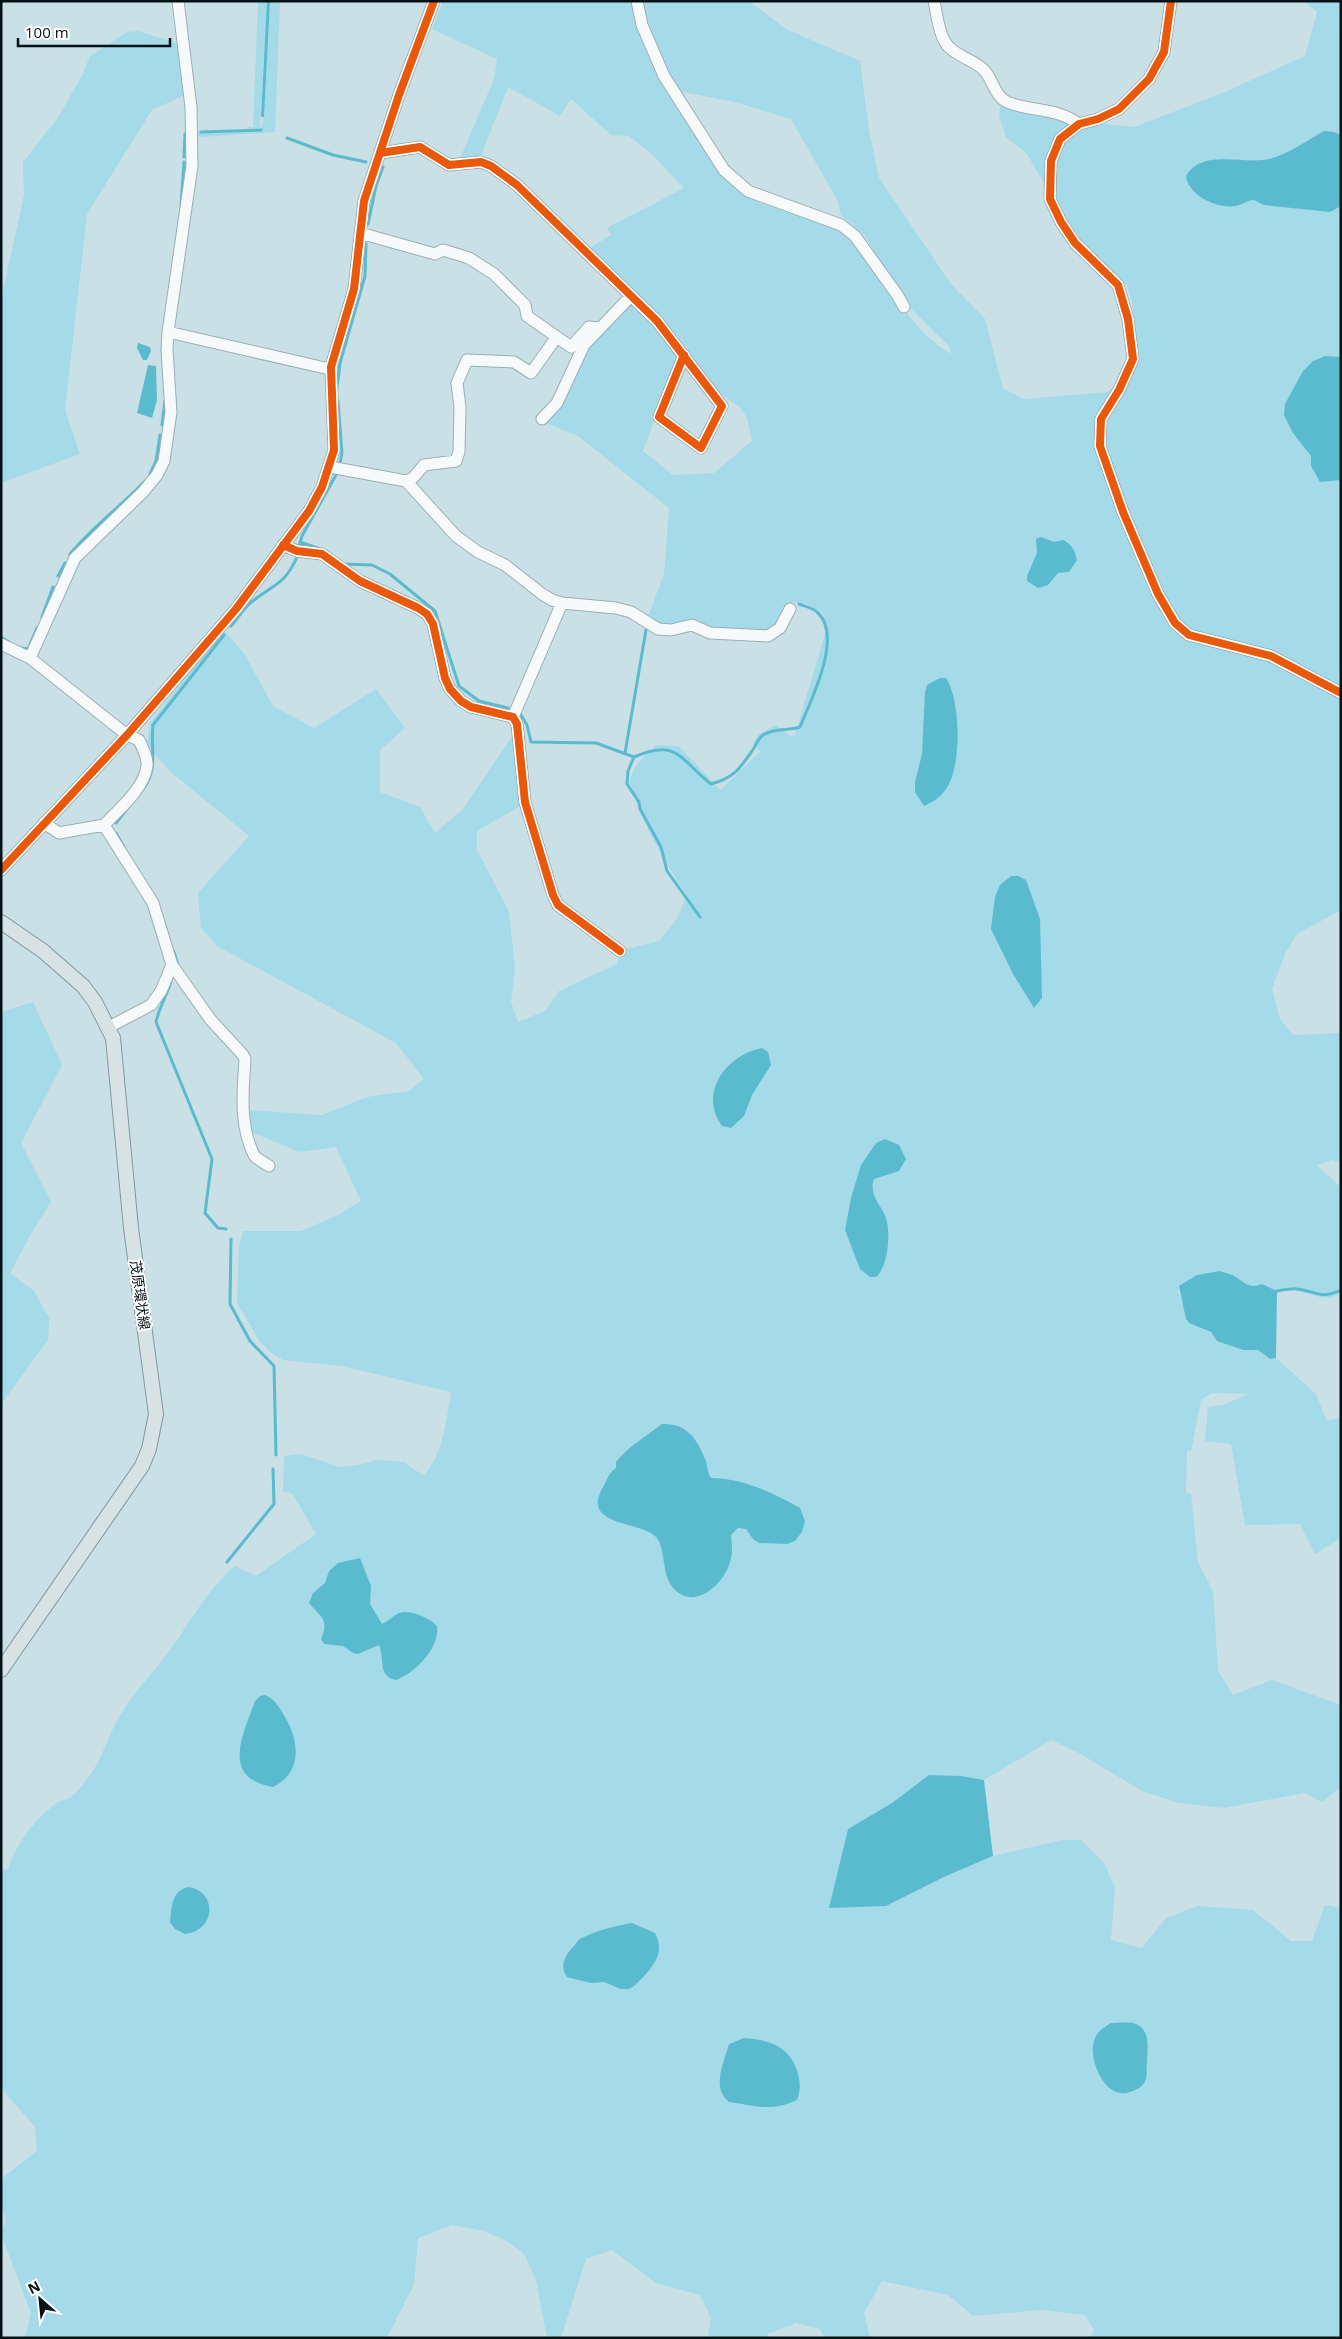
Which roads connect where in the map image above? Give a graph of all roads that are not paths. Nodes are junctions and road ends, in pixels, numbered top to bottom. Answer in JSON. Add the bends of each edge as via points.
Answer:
{"nodes":[{"id":1,"x":178,"y":1,"type":"edge"},
{"id":2,"x":434,"y":1,"type":"edge"},
{"id":3,"x":636,"y":1,"type":"edge"},
{"id":4,"x":934,"y":1,"type":"edge"},
{"id":5,"x":1171,"y":1,"type":"edge"},
{"id":6,"x":1079,"y":124,"type":"junction"},
{"id":7,"x":380,"y":153,"type":"junction"},
{"id":8,"x":360,"y":233,"type":"junction"},
{"id":9,"x":631,"y":296,"type":"junction"},
{"id":10,"x":904,"y":307,"type":"dead end"},
{"id":11,"x":600,"y":328,"type":"junction"},
{"id":12,"x":168,"y":332,"type":"junction"},
{"id":13,"x":556,"y":338,"type":"junction"},
{"id":14,"x":684,"y":355,"type":"junction"},
{"id":15,"x":331,"y":367,"type":"junction"},
{"id":16,"x":542,"y":419,"type":"dead end"},
{"id":17,"x":330,"y":467,"type":"junction"},
{"id":18,"x":406,"y":480,"type":"junction"},
{"id":19,"x":283,"y":545,"type":"junction"},
{"id":20,"x":562,"y":603,"type":"junction"},
{"id":21,"x":790,"y":609,"type":"dead end"},
{"id":22,"x":1,"y":644,"type":"edge"},
{"id":23,"x":30,"y":658,"type":"junction"},
{"id":24,"x":1341,"y":693,"type":"edge"},
{"id":25,"x":512,"y":717,"type":"junction"},
{"id":26,"x":127,"y":735,"type":"junction"},
{"id":27,"x":44,"y":823,"type":"junction"},
{"id":28,"x":104,"y":825,"type":"junction"},
{"id":29,"x":1,"y":870,"type":"edge"},
{"id":30,"x":1,"y":922,"type":"edge"},
{"id":31,"x":620,"y":952,"type":"dead end"},
{"id":32,"x":172,"y":965,"type":"junction"},
{"id":33,"x":109,"y":1027,"type":"junction"},
{"id":34,"x":269,"y":1166,"type":"dead end"},
{"id":35,"x":1,"y":1670,"type":"edge"}],
"edges":[{"from":1,"to":12,"type":"street","via":[[191,107],[192,166]]},
{"from":2,"to":7,"type":"street"},
{"from":3,"to":10,"type":"street","via":[[642,25],[664,76],[724,170],[748,191],[841,225],[855,236]]},
{"from":4,"to":6,"type":"street","via":[[945,42],[950,49],[985,72],[1001,98],[1017,105],[1059,113]]},
{"from":5,"to":6,"type":"street","via":[[1164,52],[1149,79],[1119,109]]},
{"from":6,"to":24,"type":"street","via":[[1060,140],[1051,161],[1050,199],[1060,222],[1075,243],[1118,285],[1128,319],[1133,359],[1101,419],[1100,446],[1123,512],[1158,594],[1175,623],[1189,635],[1271,656]]},
{"from":7,"to":8,"type":"street","via":[[364,201]]},
{"from":7,"to":9,"type":"street","via":[[420,146],[449,165],[481,162],[491,166],[517,185]]},
{"from":8,"to":13,"type":"street","via":[[435,254],[443,250],[468,258],[494,274],[525,305],[527,316]]},
{"from":8,"to":15,"type":"street","via":[[354,289]]},
{"from":9,"to":11,"type":"street"},
{"from":9,"to":14,"type":"street","via":[[657,321]]},
{"from":11,"to":13,"type":"street","via":[[589,327],[571,347]]},
{"from":11,"to":16,"type":"street","via":[[584,345],[557,403]]},
{"from":12,"to":15,"type":"street"},
{"from":12,"to":23,"type":"street","via":[[171,412],[164,461],[143,492],[75,558]]},
{"from":13,"to":18,"type":"street","via":[[531,373],[514,362],[467,360],[457,383],[460,407],[456,461],[424,465],[413,478]]},
{"from":14,"to":14,"type":"street","via":[[722,406],[701,448],[659,417]]},
{"from":15,"to":17,"type":"street","via":[[334,450]]},
{"from":17,"to":18,"type":"street"},
{"from":17,"to":19,"type":"street","via":[[309,512]]},
{"from":18,"to":20,"type":"street","via":[[456,536],[478,552],[505,565],[542,594]]},
{"from":19,"to":25,"type":"street","via":[[297,551],[322,554],[360,581],[427,614],[433,624],[444,678],[450,689],[471,707]]},
{"from":19,"to":26,"type":"street","via":[[236,609]]},
{"from":20,"to":21,"type":"street","via":[[631,612],[658,629],[671,630],[692,624],[710,633],[768,636],[780,628]]},
{"from":20,"to":25,"type":"street"},
{"from":22,"to":23,"type":"street"},
{"from":23,"to":26,"type":"street"},
{"from":25,"to":31,"type":"street","via":[[517,724],[521,745],[525,802],[553,895],[558,904]]},
{"from":26,"to":27,"type":"street"},
{"from":26,"to":28,"type":"street","via":[[139,740],[147,764],[134,793]]},
{"from":27,"to":28,"type":"street","via":[[59,832]]},
{"from":27,"to":29,"type":"street"},
{"from":28,"to":32,"type":"street","via":[[153,903]]},
{"from":30,"to":33,"type":"main road","name":"茂原環状線","via":[[43,951],[83,986]]},
{"from":32,"to":33,"type":"street","via":[[161,992],[151,1005]]},
{"from":32,"to":34,"type":"street","via":[[210,1019],[245,1059],[242,1098],[249,1142],[254,1155]]},
{"from":33,"to":35,"type":"main road","name":"茂原環状線","via":[[113,1038],[131,1228],[156,1414],[142,1466]]}]}
